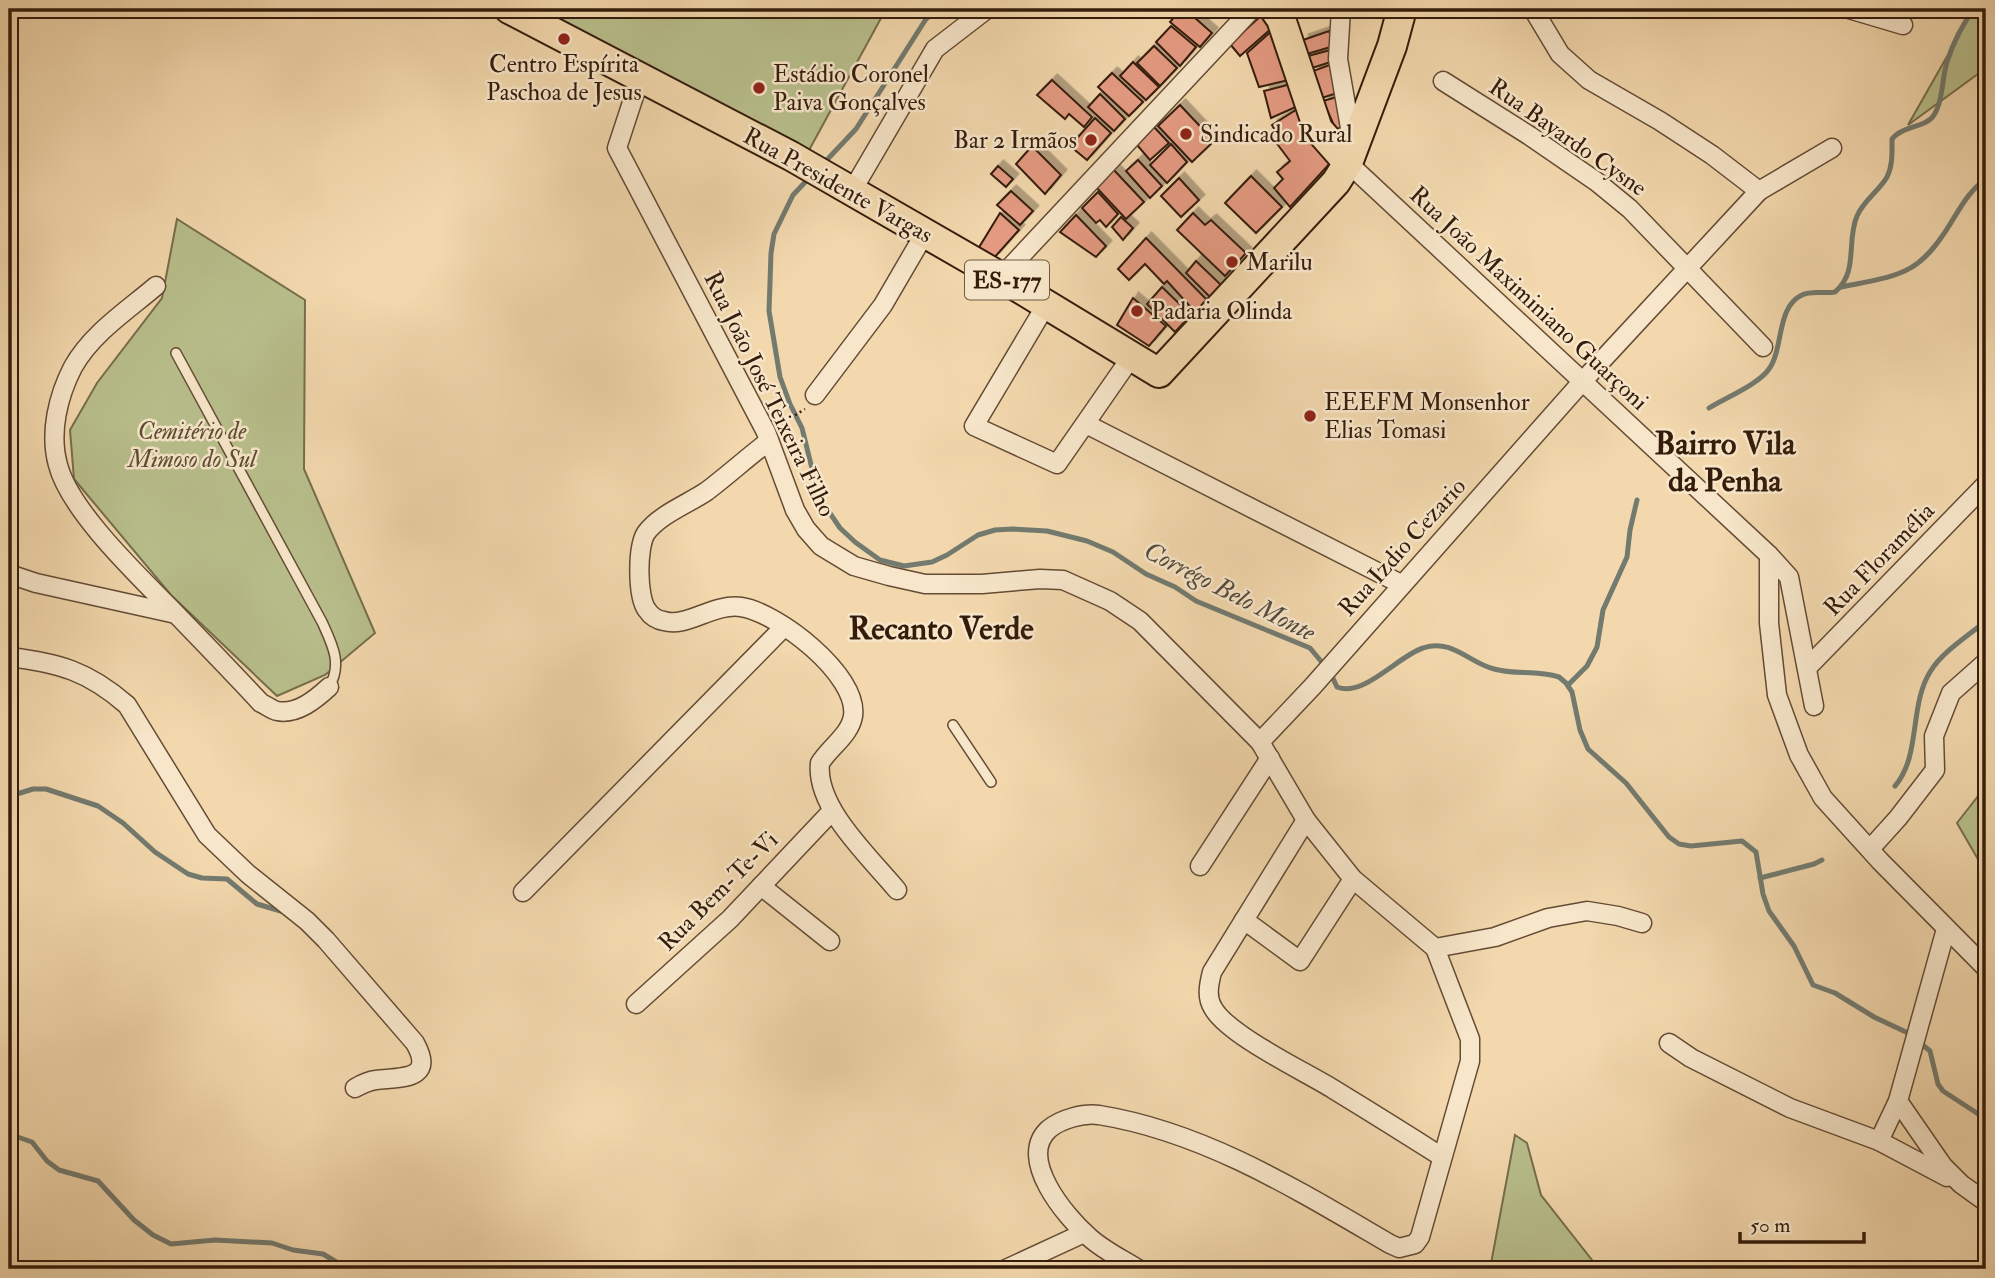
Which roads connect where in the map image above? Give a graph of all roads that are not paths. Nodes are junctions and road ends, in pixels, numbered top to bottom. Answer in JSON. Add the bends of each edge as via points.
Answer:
{"nodes":[{"id":1,"x":509,"y":9,"type":"edge"},
{"id":2,"x":987,"y":9,"type":"edge"},
{"id":3,"x":1252,"y":9,"type":"edge"},
{"id":4,"x":1274,"y":9,"type":"edge"},
{"id":5,"x":1341,"y":9,"type":"edge"},
{"id":6,"x":1402,"y":9,"type":"edge"},
{"id":7,"x":1533,"y":9,"type":"edge"},
{"id":8,"x":1849,"y":9,"type":"edge"},
{"id":9,"x":1903,"y":25,"type":"dead end"},
{"id":10,"x":640,"y":78,"type":"junction"},
{"id":11,"x":1443,"y":81,"type":"dead end"},
{"id":12,"x":1832,"y":148,"type":"dead end"},
{"id":13,"x":1350,"y":154,"type":"junction"},
{"id":14,"x":852,"y":191,"type":"junction"},
{"id":15,"x":1759,"y":191,"type":"junction"},
{"id":16,"x":925,"y":233,"type":"junction"},
{"id":17,"x":1688,"y":270,"type":"junction"},
{"id":18,"x":1001,"y":277,"type":"junction"},
{"id":19,"x":156,"y":286,"type":"dead end"},
{"id":20,"x":1046,"y":304,"type":"junction"},
{"id":21,"x":1763,"y":347,"type":"dead end"},
{"id":22,"x":176,"y":353,"type":"dead end"},
{"id":23,"x":1132,"y":356,"type":"junction"},
{"id":24,"x":815,"y":395,"type":"dead end"},
{"id":25,"x":1086,"y":424,"type":"junction"},
{"id":26,"x":769,"y":441,"type":"junction"},
{"id":27,"x":1986,"y":484,"type":"edge"},
{"id":28,"x":1769,"y":555,"type":"junction"},
{"id":29,"x":9,"y":574,"type":"edge"},
{"id":30,"x":1401,"y":584,"type":"junction"},
{"id":31,"x":176,"y":614,"type":"junction"},
{"id":32,"x":784,"y":627,"type":"junction"},
{"id":33,"x":9,"y":657,"type":"edge"},
{"id":34,"x":1986,"y":662,"type":"edge"},
{"id":35,"x":1807,"y":668,"type":"junction"},
{"id":36,"x":329,"y":687,"type":"joint"},
{"id":37,"x":1814,"y":706,"type":"dead end"},
{"id":38,"x":953,"y":725,"type":"dead end"},
{"id":39,"x":1260,"y":742,"type":"junction"},
{"id":40,"x":1270,"y":758,"type":"junction"},
{"id":41,"x":991,"y":782,"type":"dead end"},
{"id":42,"x":832,"y":811,"type":"junction"},
{"id":43,"x":1306,"y":820,"type":"junction"},
{"id":44,"x":1870,"y":849,"type":"junction"},
{"id":45,"x":1200,"y":866,"type":"dead end"},
{"id":46,"x":1353,"y":879,"type":"junction"},
{"id":47,"x":761,"y":886,"type":"junction"},
{"id":48,"x":897,"y":890,"type":"dead end"},
{"id":49,"x":523,"y":892,"type":"dead end"},
{"id":50,"x":1244,"y":920,"type":"junction"},
{"id":51,"x":1642,"y":923,"type":"dead end"},
{"id":52,"x":1947,"y":929,"type":"junction"},
{"id":53,"x":830,"y":941,"type":"dead end"},
{"id":54,"x":1435,"y":948,"type":"junction"},
{"id":55,"x":1986,"y":968,"type":"edge"},
{"id":56,"x":636,"y":1004,"type":"dead end"},
{"id":57,"x":1669,"y":1043,"type":"dead end"},
{"id":58,"x":355,"y":1088,"type":"dead end"},
{"id":59,"x":1898,"y":1101,"type":"junction"},
{"id":60,"x":1879,"y":1141,"type":"junction"},
{"id":61,"x":1442,"y":1157,"type":"junction"},
{"id":62,"x":1961,"y":1184,"type":"junction"},
{"id":63,"x":1986,"y":1202,"type":"edge"},
{"id":64,"x":1084,"y":1233,"type":"junction"},
{"id":65,"x":1006,"y":1269,"type":"edge"},
{"id":66,"x":1138,"y":1269,"type":"edge"}],
"edges":[{"from":1,"to":10,"type":"main road","name":"Rua Presidente Vargas","number":"ES-177"},
{"from":2,"to":14,"type":"street","via":[[936,49]]},
{"from":3,"to":18,"type":"street"},
{"from":4,"to":13,"type":"main road","via":[[1318,129]]},
{"from":5,"to":13,"type":"street","via":[[1338,59]]},
{"from":6,"to":13,"type":"main road","number":"ES-177"},
{"from":7,"to":15,"type":"street","via":[[1560,54],[1590,80],[1702,148]]},
{"from":8,"to":9,"type":"street"},
{"from":10,"to":14,"type":"main road","name":"Rua Presidente Vargas","number":"ES-177"},
{"from":10,"to":26,"type":"street","name":"Rua João José Teixeira Filho","via":[[617,148]]},
{"from":11,"to":17,"type":"street","name":"Rua Bayardo Cysne","via":[[1597,182],[1658,236]]},
{"from":12,"to":15,"type":"street","name":"Rua Izdio Cezario"},
{"from":13,"to":23,"type":"main road","name":"Rua Presidente Vargas","number":"ES-177","via":[[1336,182],[1159,373]]},
{"from":13,"to":28,"type":"street","name":"Rua João Maximiniano Guarçoni"},
{"from":14,"to":16,"type":"main road","name":"Rua Presidente Vargas","number":"ES-177"},
{"from":15,"to":17,"type":"street","name":"Rua Izdio Cezario"},
{"from":16,"to":18,"type":"main road","name":"Rua Presidente Vargas","number":"ES-177"},
{"from":16,"to":24,"type":"street","via":[[883,305]]},
{"from":17,"to":21,"type":"street","name":"Rua Bayardo Cysne"},
{"from":17,"to":30,"type":"street","name":"Rua Izdio Cezario"},
{"from":18,"to":20,"type":"main road","name":"Rua Presidente Vargas","number":"ES-177"},
{"from":19,"to":31,"type":"street","via":[[97,336],[74,365],[60,398],[54,441],[70,495]]},
{"from":20,"to":23,"type":"main road","name":"Rua Presidente Vargas","number":"ES-177"},
{"from":20,"to":25,"type":"street","via":[[974,426],[1057,464]]},
{"from":22,"to":36,"type":"lane","via":[[322,622],[336,662]]},
{"from":23,"to":25,"type":"street"},
{"from":25,"to":30,"type":"street"},
{"from":26,"to":32,"type":"street","via":[[647,531],[640,544],[640,581],[645,608],[666,622],[680,623],[722,607],[740,607],[762,613]]},
{"from":26,"to":39,"type":"street","name":"Rua João José Teixeira Filho","via":[[795,510],[821,546],[854,565],[925,584],[1040,579],[1063,580],[1088,590],[1140,621]]},
{"from":27,"to":35,"type":"street","name":"Rua Floramélia"},
{"from":28,"to":35,"type":"street","name":"Rua João Maximiniano Guarçoni","via":[[1789,578]]},
{"from":28,"to":44,"type":"street","via":[[1769,624],[1777,695],[1823,798]]},
{"from":29,"to":31,"type":"street"},
{"from":30,"to":39,"type":"street","name":"Rua Izdio Cezario"},
{"from":31,"to":36,"type":"street","via":[[261,703],[277,711],[295,709]]},
{"from":32,"to":42,"type":"street","via":[[824,659],[851,699],[852,723],[820,763]]},
{"from":32,"to":49,"type":"street"},
{"from":33,"to":58,"type":"street","via":[[50,662],[80,673],[127,705],[206,835],[307,921],[415,1043],[421,1063],[414,1075]]},
{"from":34,"to":44,"type":"street","via":[[1951,693],[1934,736],[1935,770]]},
{"from":35,"to":37,"type":"street","name":"Rua João Maximiniano Guarçoni"},
{"from":38,"to":41,"type":"lane"},
{"from":39,"to":40,"type":"street","name":"Rua João José Teixeira Filho"},
{"from":40,"to":43,"type":"street","name":"Rua João José Teixeira Filho"},
{"from":40,"to":45,"type":"street"},
{"from":42,"to":47,"type":"street","name":"Rua Bem-Te-Vi"},
{"from":42,"to":48,"type":"street"},
{"from":43,"to":46,"type":"street","name":"Rua João José Teixeira Filho"},
{"from":43,"to":50,"type":"street"},
{"from":44,"to":52,"type":"street"},
{"from":46,"to":50,"type":"street","via":[[1300,961]]},
{"from":46,"to":54,"type":"street","name":"Rua João José Teixeira Filho"},
{"from":47,"to":53,"type":"street"},
{"from":47,"to":56,"type":"street","name":"Rua Bem-Te-Vi"},
{"from":50,"to":61,"type":"street","via":[[1212,972],[1208,990],[1212,1007],[1223,1021]]},
{"from":51,"to":54,"type":"street","via":[[1587,911],[1548,918],[1495,937]]},
{"from":52,"to":55,"type":"street"},
{"from":52,"to":59,"type":"street"},
{"from":54,"to":61,"type":"street","name":"Rua João José Teixeira Filho","via":[[1470,1039],[1470,1060]]},
{"from":57,"to":60,"type":"street","via":[[1790,1108]]},
{"from":59,"to":60,"type":"street"},
{"from":59,"to":62,"type":"street"},
{"from":60,"to":62,"type":"street"},
{"from":61,"to":64,"type":"street","name":"Rua João José Teixeira Filho","via":[[1420,1237],[1408,1248],[1399,1248],[1235,1158],[1183,1137],[1096,1115],[1073,1117],[1055,1124],[1037,1148],[1050,1191]]},
{"from":62,"to":63,"type":"street"},
{"from":64,"to":65,"type":"street"},
{"from":64,"to":66,"type":"street"}]}
